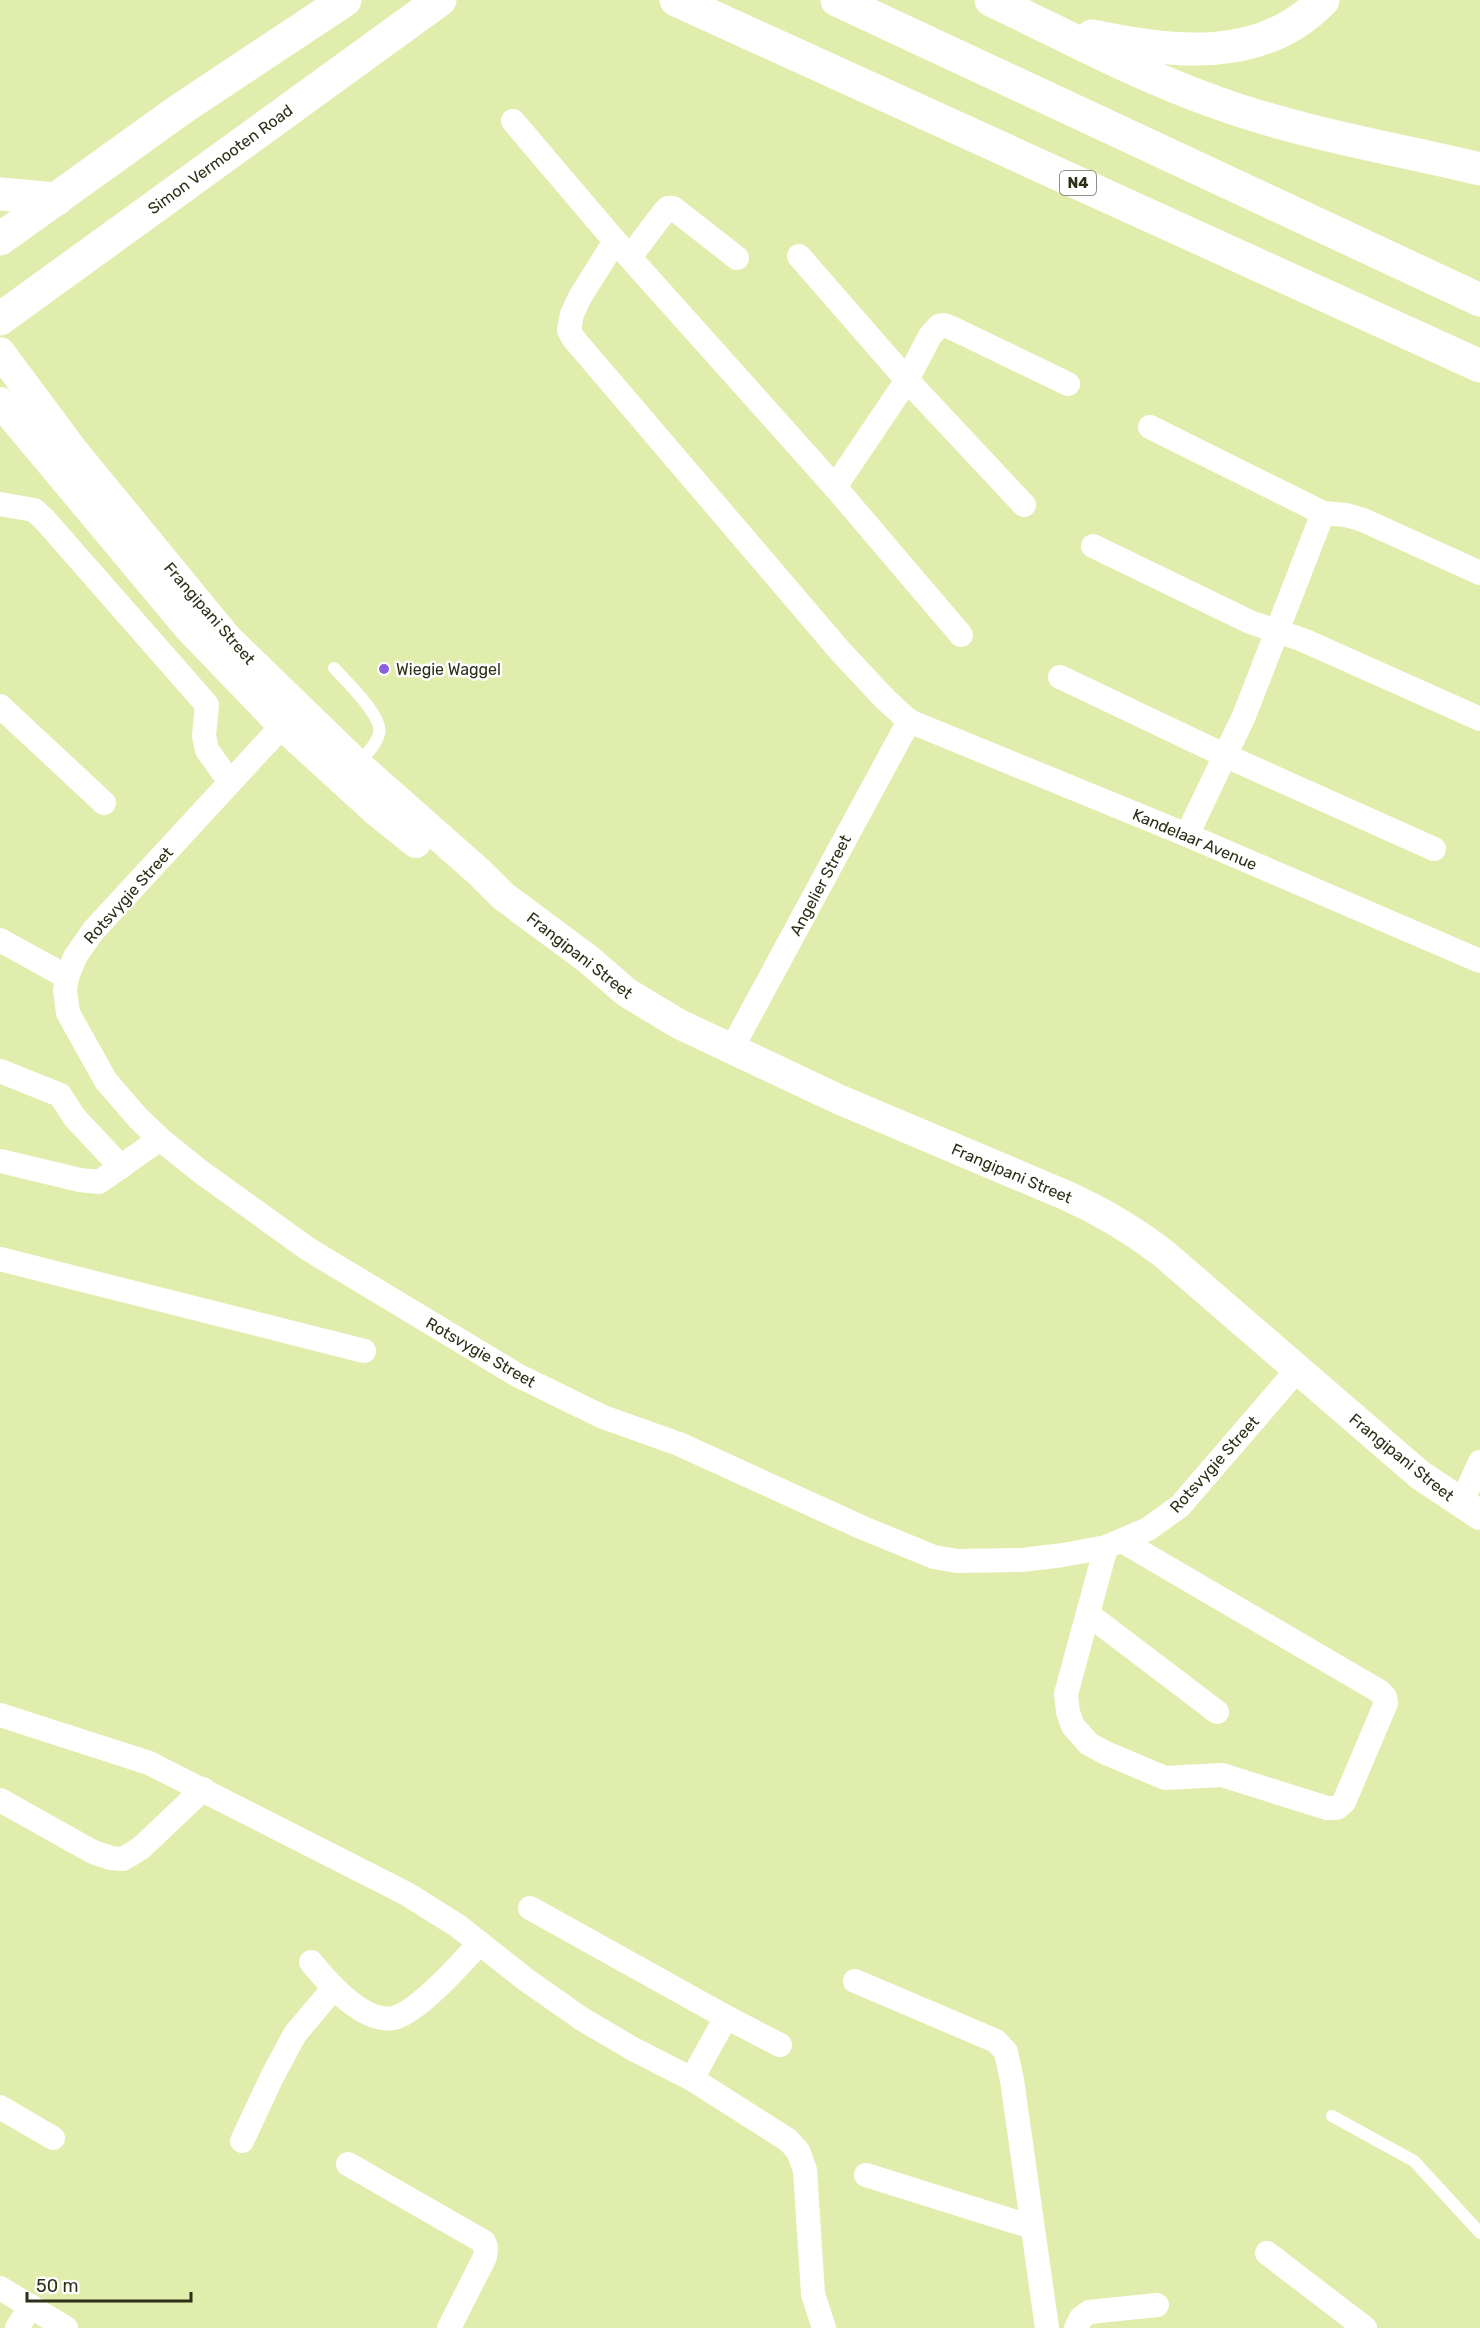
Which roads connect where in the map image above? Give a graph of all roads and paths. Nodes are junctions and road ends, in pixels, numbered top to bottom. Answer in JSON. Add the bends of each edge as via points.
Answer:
{"nodes":[{"id":1,"x":345,"y":0,"type":"edge"},
{"id":2,"x":440,"y":0,"type":"edge"},
{"id":3,"x":676,"y":0,"type":"edge"},
{"id":4,"x":837,"y":0,"type":"edge"},
{"id":5,"x":991,"y":0,"type":"edge"},
{"id":6,"x":1323,"y":0,"type":"edge"},
{"id":7,"x":1047,"y":26,"type":"junction"},
{"id":8,"x":513,"y":121,"type":"dead end"},
{"id":9,"x":1480,"y":169,"type":"edge"},
{"id":10,"x":0,"y":195,"type":"edge"},
{"id":11,"x":57,"y":199,"type":"junction"},
{"id":12,"x":0,"y":239,"type":"edge"},
{"id":13,"x":622,"y":249,"type":"junction"},
{"id":14,"x":799,"y":256,"type":"dead end"},
{"id":15,"x":737,"y":258,"type":"dead end"},
{"id":16,"x":1480,"y":300,"type":"edge"},
{"id":17,"x":0,"y":319,"type":"edge"},
{"id":18,"x":0,"y":352,"type":"edge"},
{"id":19,"x":1480,"y":366,"type":"edge"},
{"id":20,"x":907,"y":380,"type":"junction"},
{"id":21,"x":1068,"y":384,"type":"dead end"},
{"id":22,"x":0,"y":402,"type":"edge"},
{"id":23,"x":1149,"y":427,"type":"dead end"},
{"id":24,"x":835,"y":487,"type":"junction"},
{"id":25,"x":0,"y":504,"type":"edge"},
{"id":26,"x":1024,"y":506,"type":"dead end"},
{"id":27,"x":1323,"y":513,"type":"junction"},
{"id":28,"x":1093,"y":546,"type":"dead end"},
{"id":29,"x":1480,"y":573,"type":"edge"},
{"id":30,"x":1277,"y":632,"type":"junction"},
{"id":31,"x":962,"y":635,"type":"dead end"},
{"id":32,"x":334,"y":668,"type":"dead end"},
{"id":33,"x":1060,"y":676,"type":"dead end"},
{"id":34,"x":0,"y":706,"type":"edge"},
{"id":35,"x":290,"y":717,"type":"junction"},
{"id":36,"x":1480,"y":719,"type":"edge"},
{"id":37,"x":909,"y":721,"type":"junction"},
{"id":38,"x":1224,"y":756,"type":"junction"},
{"id":39,"x":358,"y":765,"type":"junction"},
{"id":40,"x":230,"y":782,"type":"junction"},
{"id":41,"x":104,"y":802,"type":"dead end"},
{"id":42,"x":1187,"y":835,"type":"junction"},
{"id":43,"x":1434,"y":849,"type":"dead end"},
{"id":44,"x":502,"y":896,"type":"junction"},
{"id":45,"x":0,"y":940,"type":"edge"},
{"id":46,"x":1480,"y":961,"type":"edge"},
{"id":47,"x":67,"y":977,"type":"junction"},
{"id":48,"x":732,"y":1048,"type":"junction"},
{"id":49,"x":0,"y":1071,"type":"edge"},
{"id":50,"x":160,"y":1140,"type":"junction"},
{"id":51,"x":0,"y":1161,"type":"edge"},
{"id":52,"x":121,"y":1167,"type":"junction"},
{"id":53,"x":0,"y":1259,"type":"edge"},
{"id":54,"x":364,"y":1351,"type":"dead end"},
{"id":55,"x":1297,"y":1370,"type":"junction"},
{"id":56,"x":1480,"y":1462,"type":"edge"},
{"id":57,"x":1471,"y":1509,"type":"edge"},
{"id":58,"x":1114,"y":1544,"type":"junction"},
{"id":59,"x":1088,"y":1614,"type":"junction"},
{"id":60,"x":1217,"y":1712,"type":"dead end"},
{"id":61,"x":0,"y":1715,"type":"edge"},
{"id":62,"x":203,"y":1789,"type":"junction"},
{"id":63,"x":0,"y":1800,"type":"edge"},
{"id":64,"x":530,"y":1908,"type":"dead end"},
{"id":65,"x":480,"y":1943,"type":"junction"},
{"id":66,"x":311,"y":1962,"type":"dead end"},
{"id":67,"x":855,"y":1980,"type":"dead end"},
{"id":68,"x":333,"y":1989,"type":"junction"},
{"id":69,"x":726,"y":2017,"type":"junction"},
{"id":70,"x":780,"y":2045,"type":"dead end"},
{"id":71,"x":692,"y":2079,"type":"junction"},
{"id":72,"x":0,"y":2107,"type":"edge"},
{"id":73,"x":1332,"y":2116,"type":"dead end"},
{"id":74,"x":53,"y":2138,"type":"dead end"},
{"id":75,"x":242,"y":2141,"type":"dead end"},
{"id":76,"x":348,"y":2164,"type":"dead end"},
{"id":77,"x":866,"y":2175,"type":"dead end"},
{"id":78,"x":1032,"y":2227,"type":"junction"},
{"id":79,"x":1480,"y":2233,"type":"edge"},
{"id":80,"x":1267,"y":2253,"type":"dead end"},
{"id":81,"x":0,"y":2288,"type":"edge"},
{"id":82,"x":1157,"y":2305,"type":"dead end"},
{"id":83,"x":31,"y":2306,"type":"junction"},
{"id":84,"x":17,"y":2328,"type":"edge"},
{"id":85,"x":66,"y":2328,"type":"edge"},
{"id":86,"x":449,"y":2328,"type":"edge"},
{"id":87,"x":824,"y":2328,"type":"edge"},
{"id":88,"x":1047,"y":2328,"type":"edge"},
{"id":89,"x":1076,"y":2328,"type":"edge"},
{"id":90,"x":1365,"y":2328,"type":"edge"}],
"edges":[{"from":1,"to":11,"type":"main road","via":[[181,109]]},
{"from":2,"to":17,"type":"main road","name":"Simon Vermooten Road"},
{"from":3,"to":19,"type":"main road","number":"N4"},
{"from":4,"to":16,"type":"main road"},
{"from":5,"to":7,"type":"main road"},
{"from":6,"to":7,"type":"main road","via":[[1276,33],[1238,47],[1160,48]]},
{"from":7,"to":9,"type":"main road","via":[[1162,82],[1216,103]]},
{"from":8,"to":13,"type":"street"},
{"from":10,"to":11,"type":"main road"},
{"from":11,"to":12,"type":"main road"},
{"from":13,"to":15,"type":"street","via":[[668,208],[673,208]]},
{"from":13,"to":24,"type":"street"},
{"from":13,"to":37,"type":"street","via":[[572,314],[569,330],[573,338],[841,652]]},
{"from":14,"to":20,"type":"street"},
{"from":18,"to":35,"type":"street","name":"Frangipani Street","via":[[72,449]]},
{"from":20,"to":21,"type":"street","via":[[930,336],[944,325]]},
{"from":20,"to":24,"type":"street"},
{"from":20,"to":26,"type":"street"},
{"from":22,"to":35,"type":"street","name":"Frangipani Street","via":[[187,626]]},
{"from":23,"to":27,"type":"street"},
{"from":24,"to":31,"type":"street"},
{"from":25,"to":40,"type":"street","via":[[34,510],[44,519],[207,705],[207,750]]},
{"from":27,"to":29,"type":"street","via":[[1363,520]]},
{"from":27,"to":30,"type":"street"},
{"from":28,"to":30,"type":"street"},
{"from":30,"to":36,"type":"street"},
{"from":30,"to":38,"type":"street"},
{"from":32,"to":39,"type":"lane","via":[[379,723],[379,736]]},
{"from":33,"to":38,"type":"street"},
{"from":34,"to":41,"type":"street"},
{"from":35,"to":39,"type":"street","name":"Frangipani Street"},
{"from":35,"to":40,"type":"street","name":"Rotsvygie Street"},
{"from":35,"to":44,"type":"street","name":"Frangipani Street","via":[[376,811],[460,874]]},
{"from":37,"to":42,"type":"street","name":"Kandelaar Avenue"},
{"from":37,"to":48,"type":"street","name":"Angelier Street"},
{"from":38,"to":42,"type":"street"},
{"from":38,"to":43,"type":"street"},
{"from":39,"to":44,"type":"street","name":"Frangipani Street"},
{"from":40,"to":47,"type":"street","name":"Rotsvygie Street","via":[[93,931]]},
{"from":42,"to":46,"type":"street","name":"Kandelaar Avenue"},
{"from":44,"to":48,"type":"street","name":"Frangipani Street","via":[[647,1006]]},
{"from":45,"to":47,"type":"street"},
{"from":47,"to":50,"type":"street","name":"Rotsvygie Street","via":[[68,1014],[80,1037],[106,1081]]},
{"from":48,"to":55,"type":"street","name":"Frangipani Street","via":[[838,1100],[1099,1210],[1164,1254]]},
{"from":49,"to":52,"type":"street","via":[[60,1095],[75,1118]]},
{"from":50,"to":52,"type":"street"},
{"from":50,"to":58,"type":"street","name":"Rotsvygie Street","via":[[308,1249],[517,1375],[603,1417],[679,1444],[863,1528],[934,1557],[957,1562],[1022,1560]]},
{"from":51,"to":52,"type":"street","via":[[99,1182]]},
{"from":53,"to":54,"type":"street"},
{"from":55,"to":57,"type":"street","name":"Frangipani Street","via":[[1420,1475]]},
{"from":55,"to":58,"type":"street","name":"Rotsvygie Street","via":[[1180,1506],[1148,1528]]},
{"from":56,"to":57,"type":"street"},
{"from":58,"to":59,"type":"street"},
{"from":58,"to":59,"type":"street","via":[[1380,1691],[1386,1703],[1344,1802],[1337,1808],[1327,1808],[1222,1775],[1165,1778],[1089,1744],[1073,1726],[1066,1694]]},
{"from":59,"to":60,"type":"street"},
{"from":61,"to":62,"type":"street","via":[[149,1763]]},
{"from":62,"to":63,"type":"street","via":[[141,1848],[123,1859],[93,1852]]},
{"from":62,"to":65,"type":"street","via":[[407,1894]]},
{"from":64,"to":69,"type":"street"},
{"from":65,"to":68,"type":"street","via":[[438,1987],[397,2017],[368,2014]]},
{"from":65,"to":71,"type":"street","via":[[582,2019]]},
{"from":66,"to":68,"type":"street"},
{"from":67,"to":78,"type":"street","via":[[996,2041],[1003,2048],[1011,2073]]},
{"from":68,"to":75,"type":"street","via":[[295,2034]]},
{"from":69,"to":70,"type":"street"},
{"from":69,"to":71,"type":"street"},
{"from":71,"to":87,"type":"street","via":[[788,2140],[803,2160],[813,2294]]},
{"from":72,"to":74,"type":"street"},
{"from":73,"to":79,"type":"lane","via":[[1414,2162]]},
{"from":76,"to":86,"type":"street","via":[[484,2242],[485,2257]]},
{"from":77,"to":78,"type":"street"},
{"from":78,"to":88,"type":"street"},
{"from":80,"to":90,"type":"street"},
{"from":81,"to":83,"type":"street"},
{"from":82,"to":89,"type":"street","via":[[1089,2312]]},
{"from":83,"to":84,"type":"street"},
{"from":83,"to":85,"type":"street"}]}
